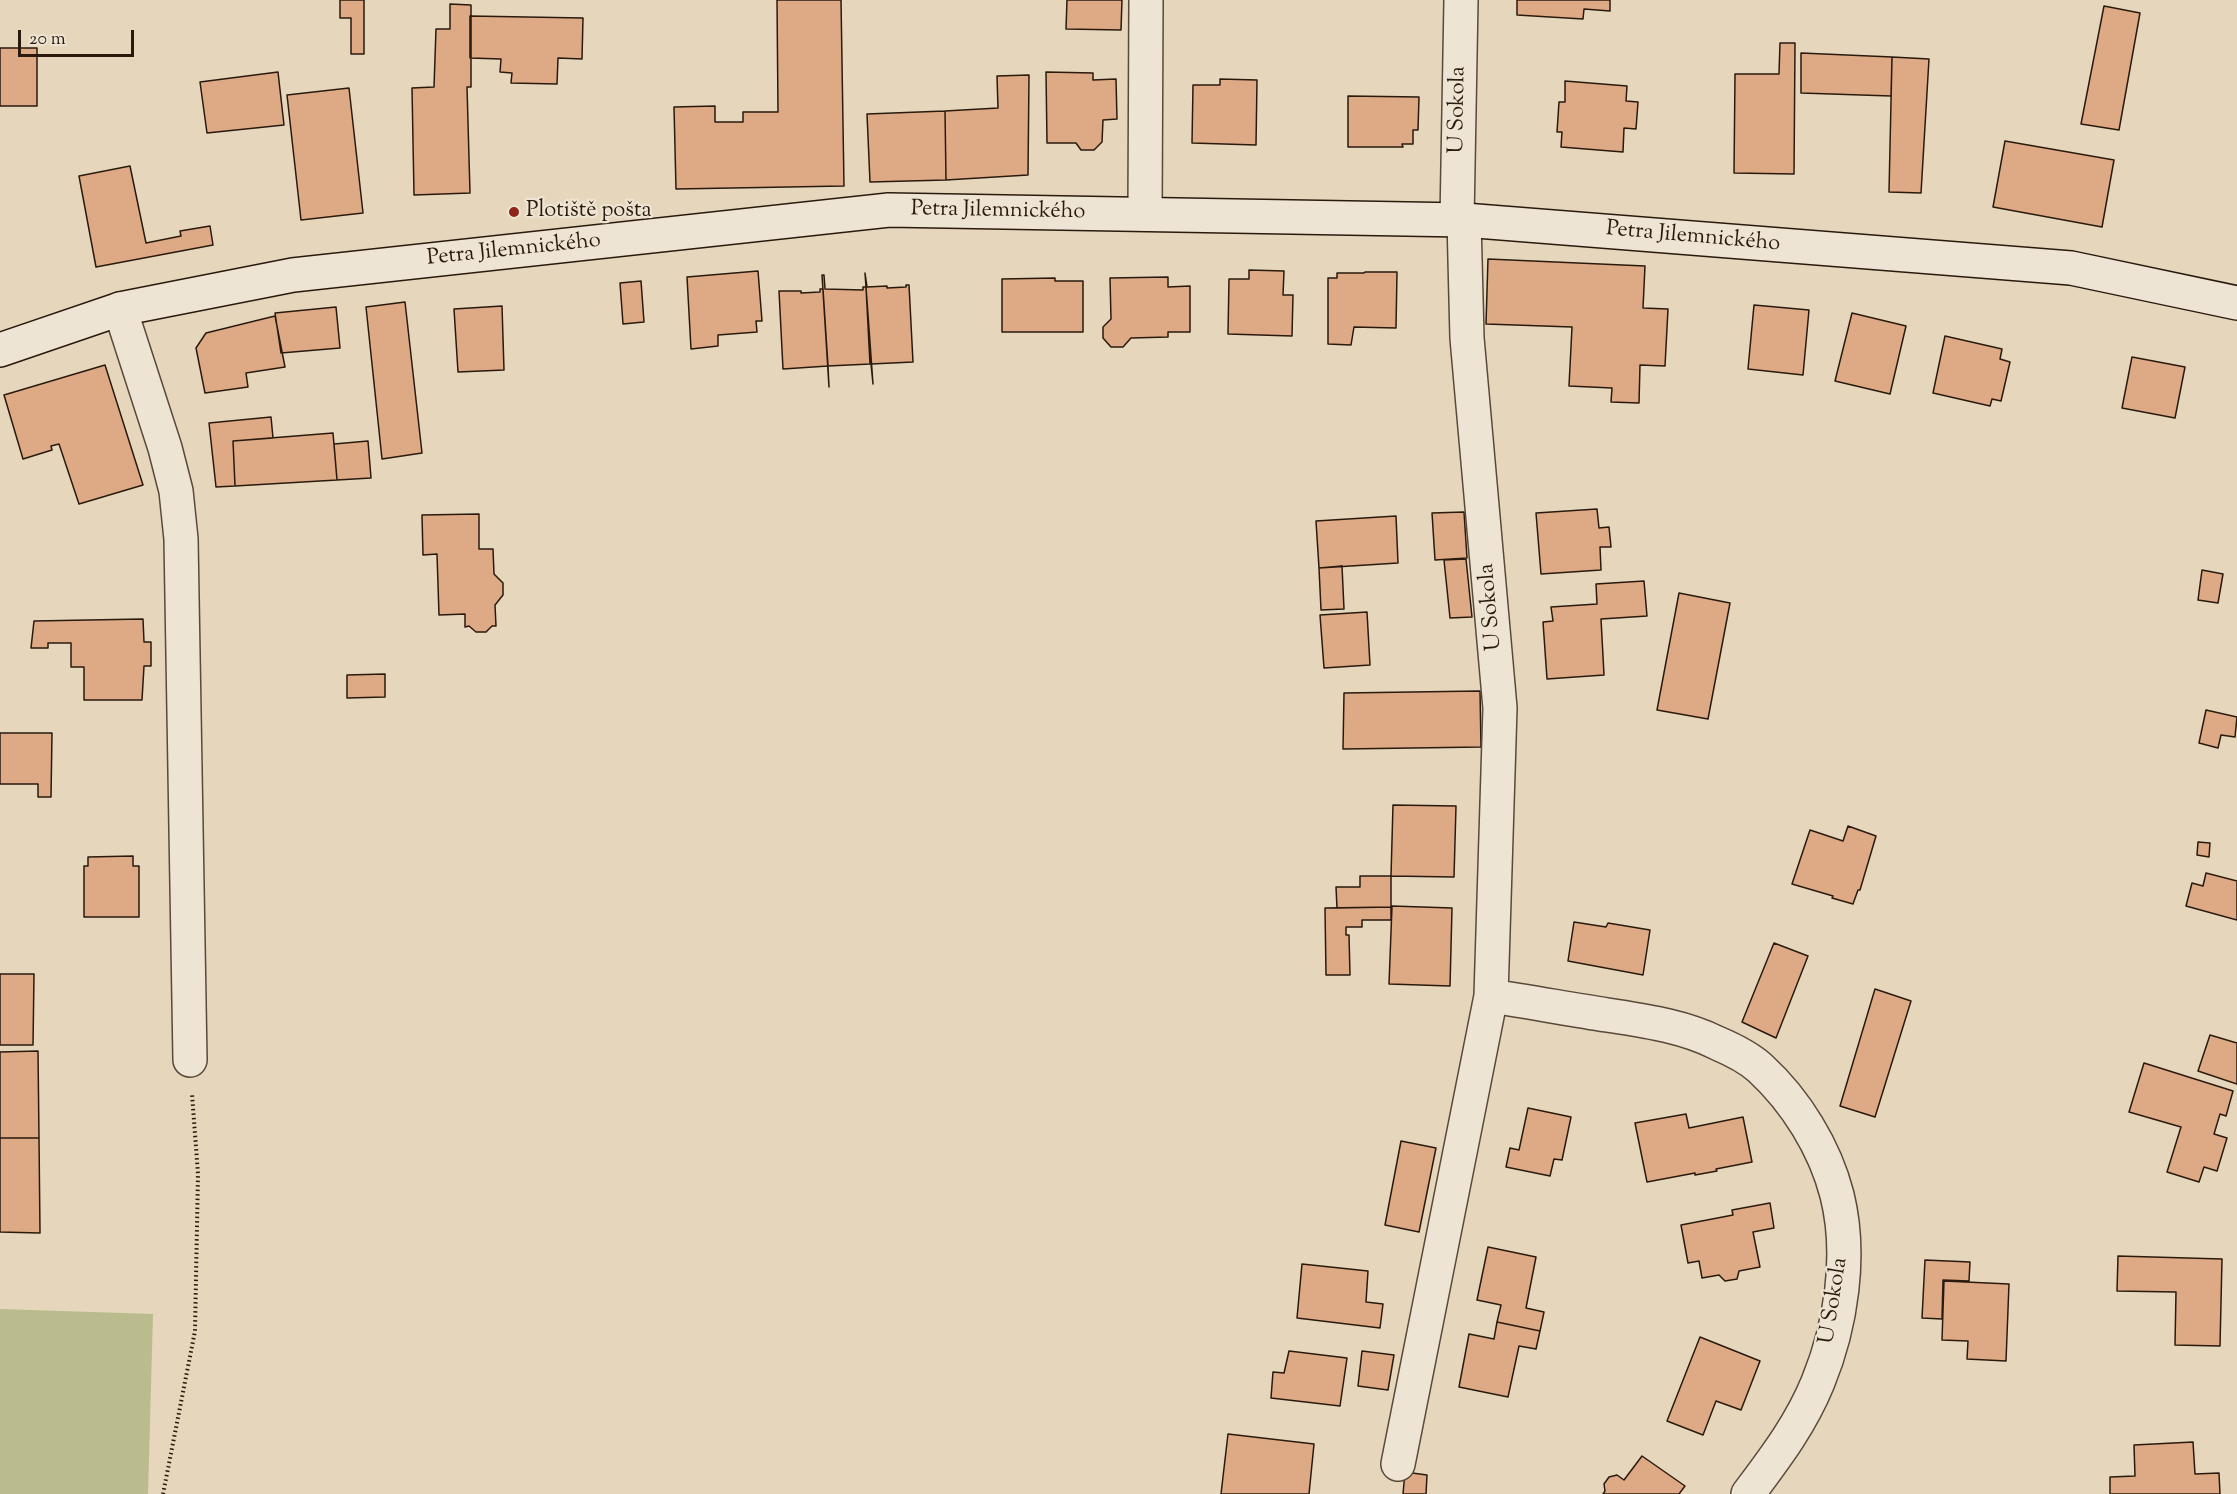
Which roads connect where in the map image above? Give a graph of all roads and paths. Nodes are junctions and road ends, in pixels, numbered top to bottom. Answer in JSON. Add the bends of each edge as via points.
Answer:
{"nodes":[{"id":1,"x":1146,"y":0,"type":"edge"},
{"id":2,"x":1461,"y":0,"type":"edge"},
{"id":3,"x":1145,"y":214,"type":"junction"},
{"id":4,"x":1461,"y":220,"type":"junction"},
{"id":5,"x":2237,"y":303,"type":"edge"},
{"id":6,"x":120,"y":309,"type":"junction"},
{"id":7,"x":0,"y":350,"type":"edge"},
{"id":8,"x":1491,"y":996,"type":"junction"},
{"id":9,"x":190,"y":1060,"type":"joint"},
{"id":10,"x":1398,"y":1464,"type":"dead end"},
{"id":11,"x":163,"y":1494,"type":"edge"},
{"id":12,"x":1748,"y":1494,"type":"edge"}],
"edges":[{"from":1,"to":3,"type":"street"},
{"from":2,"to":4,"type":"street","name":"U Sokola"},
{"from":3,"to":4,"type":"street","name":"Petra Jilemnického"},
{"from":3,"to":6,"type":"street","name":"Petra Jilemnického","via":[[889,210],[292,275]]},
{"from":4,"to":5,"type":"street","name":"Petra Jilemnického","via":[[2071,268]]},
{"from":4,"to":8,"type":"street","name":"U Sokola","via":[[1467,338],[1500,708]]},
{"from":6,"to":7,"type":"street","name":"Petra Jilemnického"},
{"from":6,"to":9,"type":"street","via":[[165,448],[176,491],[181,539]]},
{"from":8,"to":10,"type":"street","name":"U Sokola"},
{"from":8,"to":12,"type":"street","name":"U Sokola","via":[[1671,1026],[1717,1042],[1759,1067],[1792,1103],[1818,1145],[1837,1195],[1844,1244],[1842,1288],[1833,1336],[1818,1382],[1795,1429]]},
{"from":9,"to":11,"type":"path","via":[[198,1174],[195,1331]]}]}
